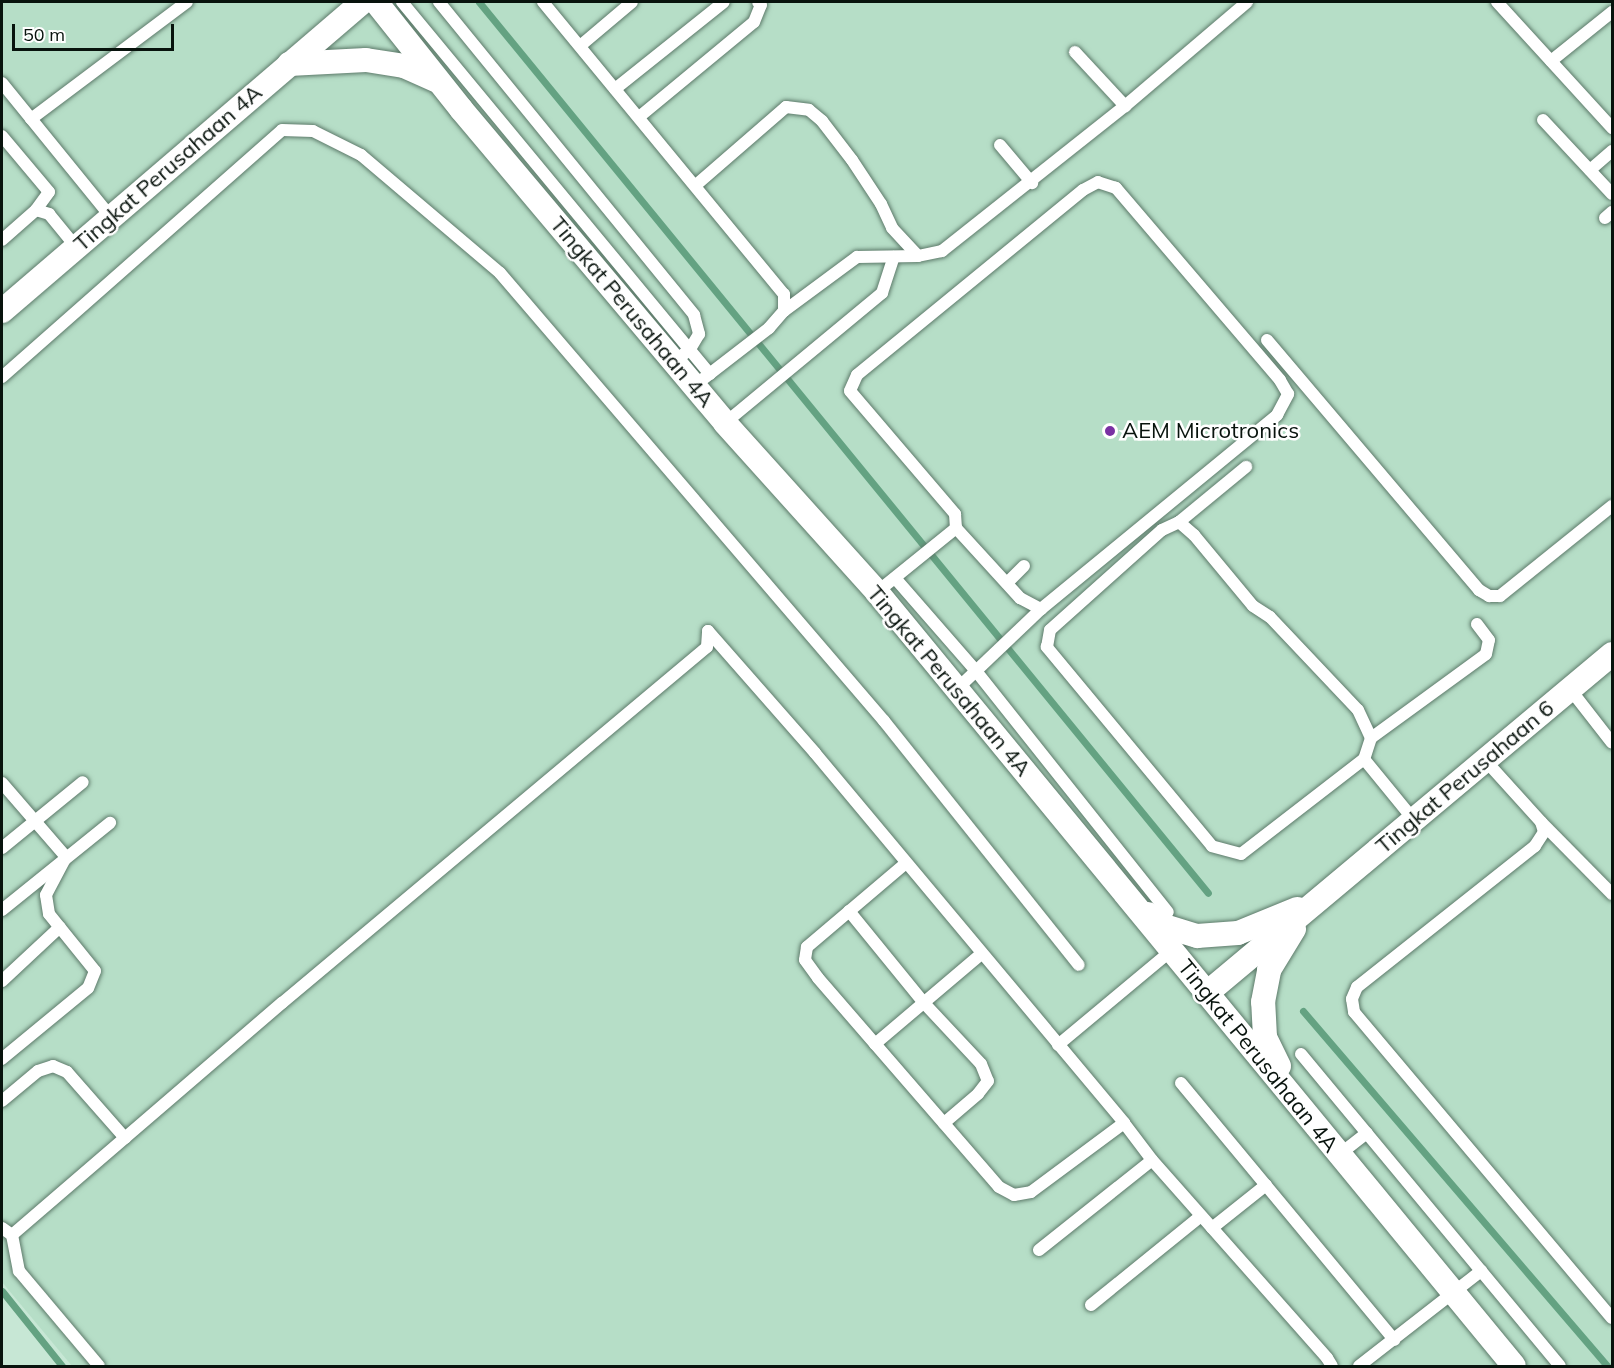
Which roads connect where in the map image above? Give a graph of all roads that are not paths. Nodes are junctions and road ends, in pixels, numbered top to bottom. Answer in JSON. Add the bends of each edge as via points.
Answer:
{"nodes":[{"id":1,"x":187,"y":2,"type":"edge"},
{"id":2,"x":363,"y":2,"type":"edge"},
{"id":3,"x":376,"y":2,"type":"edge"},
{"id":4,"x":402,"y":2,"type":"edge"},
{"id":5,"x":439,"y":2,"type":"edge"},
{"id":6,"x":632,"y":2,"type":"edge"},
{"id":7,"x":724,"y":2,"type":"edge"},
{"id":8,"x":758,"y":2,"type":"edge"},
{"id":9,"x":1245,"y":2,"type":"edge"},
{"id":10,"x":1497,"y":2,"type":"edge"},
{"id":11,"x":548,"y":3,"type":"edge"},
{"id":12,"x":1612,"y":12,"type":"edge"},
{"id":13,"x":580,"y":46,"type":"junction"},
{"id":14,"x":1075,"y":51,"type":"dead end"},
{"id":15,"x":1551,"y":61,"type":"junction"},
{"id":16,"x":289,"y":64,"type":"junction"},
{"id":17,"x":2,"y":83,"type":"edge"},
{"id":18,"x":615,"y":88,"type":"junction"},
{"id":19,"x":1125,"y":106,"type":"junction"},
{"id":20,"x":461,"y":109,"type":"junction"},
{"id":21,"x":639,"y":117,"type":"junction"},
{"id":22,"x":31,"y":119,"type":"junction"},
{"id":23,"x":1543,"y":120,"type":"dead end"},
{"id":24,"x":1612,"y":128,"type":"edge"},
{"id":25,"x":2,"y":136,"type":"edge"},
{"id":26,"x":1000,"y":145,"type":"dead end"},
{"id":27,"x":1612,"y":152,"type":"edge"},
{"id":28,"x":1590,"y":170,"type":"junction"},
{"id":29,"x":1032,"y":183,"type":"junction"},
{"id":30,"x":696,"y":184,"type":"junction"},
{"id":31,"x":1612,"y":194,"type":"edge"},
{"id":32,"x":36,"y":210,"type":"junction"},
{"id":33,"x":111,"y":217,"type":"junction"},
{"id":34,"x":2,"y":240,"type":"edge"},
{"id":35,"x":76,"y":247,"type":"junction"},
{"id":36,"x":918,"y":256,"type":"junction"},
{"id":37,"x":894,"y":257,"type":"junction"},
{"id":38,"x":784,"y":310,"type":"junction"},
{"id":39,"x":2,"y":311,"type":"edge"},
{"id":40,"x":1267,"y":340,"type":"dead end"},
{"id":41,"x":682,"y":356,"type":"junction"},
{"id":42,"x":2,"y":377,"type":"edge"},
{"id":43,"x":702,"y":380,"type":"junction"},
{"id":44,"x":725,"y":423,"type":"junction"},
{"id":45,"x":1246,"y":467,"type":"dead end"},
{"id":46,"x":1612,"y":506,"type":"edge"},
{"id":47,"x":1179,"y":522,"type":"junction"},
{"id":48,"x":956,"y":528,"type":"junction"},
{"id":49,"x":1024,"y":566,"type":"dead end"},
{"id":50,"x":1007,"y":583,"type":"junction"},
{"id":51,"x":886,"y":585,"type":"junction"},
{"id":52,"x":1041,"y":609,"type":"junction"},
{"id":53,"x":1477,"y":624,"type":"dead end"},
{"id":54,"x":1612,"y":654,"type":"edge"},
{"id":55,"x":976,"y":671,"type":"junction"},
{"id":56,"x":957,"y":689,"type":"junction"},
{"id":57,"x":1570,"y":689,"type":"junction"},
{"id":58,"x":1009,"y":711,"type":"junction"},
{"id":59,"x":1612,"y":721,"type":"edge"},
{"id":60,"x":989,"y":728,"type":"junction"},
{"id":61,"x":1602,"y":730,"type":"junction"},
{"id":62,"x":1371,"y":738,"type":"junction"},
{"id":63,"x":1612,"y":743,"type":"edge"},
{"id":64,"x":1364,"y":759,"type":"junction"},
{"id":65,"x":1485,"y":760,"type":"junction"},
{"id":66,"x":83,"y":782,"type":"dead end"},
{"id":67,"x":2,"y":785,"type":"edge"},
{"id":68,"x":34,"y":820,"type":"junction"},
{"id":69,"x":1414,"y":820,"type":"junction"},
{"id":70,"x":1541,"y":822,"type":"junction"},
{"id":71,"x":110,"y":823,"type":"dead end"},
{"id":72,"x":2,"y":848,"type":"edge"},
{"id":73,"x":66,"y":857,"type":"junction"},
{"id":74,"x":906,"y":863,"type":"junction"},
{"id":75,"x":1128,"y":885,"type":"junction"},
{"id":76,"x":1612,"y":894,"type":"edge"},
{"id":77,"x":1317,"y":901,"type":"junction"},
{"id":78,"x":2,"y":910,"type":"edge"},
{"id":79,"x":849,"y":911,"type":"junction"},
{"id":80,"x":1168,"y":912,"type":"dead end"},
{"id":81,"x":60,"y":927,"type":"junction"},
{"id":82,"x":1172,"y":950,"type":"junction"},
{"id":83,"x":981,"y":954,"type":"junction"},
{"id":84,"x":1079,"y":965,"type":"dead end"},
{"id":85,"x":2,"y":981,"type":"edge"},
{"id":86,"x":1207,"y":993,"type":"junction"},
{"id":87,"x":924,"y":1003,"type":"junction"},
{"id":88,"x":875,"y":1044,"type":"junction"},
{"id":89,"x":1058,"y":1045,"type":"junction"},
{"id":90,"x":1300,"y":1054,"type":"dead end"},
{"id":91,"x":2,"y":1059,"type":"edge"},
{"id":92,"x":1181,"y":1083,"type":"dead end"},
{"id":93,"x":2,"y":1101,"type":"edge"},
{"id":94,"x":1302,"y":1109,"type":"junction"},
{"id":95,"x":944,"y":1123,"type":"junction"},
{"id":96,"x":1124,"y":1123,"type":"junction"},
{"id":97,"x":1367,"y":1133,"type":"junction"},
{"id":98,"x":125,"y":1138,"type":"junction"},
{"id":99,"x":1340,"y":1154,"type":"junction"},
{"id":100,"x":1152,"y":1160,"type":"junction"},
{"id":101,"x":1266,"y":1185,"type":"junction"},
{"id":102,"x":1201,"y":1216,"type":"junction"},
{"id":103,"x":2,"y":1228,"type":"edge"},
{"id":104,"x":1212,"y":1228,"type":"junction"},
{"id":105,"x":12,"y":1235,"type":"junction"},
{"id":106,"x":1039,"y":1250,"type":"dead end"},
{"id":107,"x":1481,"y":1271,"type":"junction"},
{"id":108,"x":1454,"y":1294,"type":"junction"},
{"id":109,"x":1091,"y":1305,"type":"dead end"},
{"id":110,"x":1612,"y":1318,"type":"edge"},
{"id":111,"x":1394,"y":1340,"type":"junction"},
{"id":112,"x":99,"y":1366,"type":"edge"},
{"id":113,"x":1332,"y":1366,"type":"edge"},
{"id":114,"x":1359,"y":1366,"type":"edge"},
{"id":115,"x":1514,"y":1366,"type":"edge"},
{"id":116,"x":1560,"y":1366,"type":"edge"}],
"edges":[{"from":1,"to":22,"type":"lane"},
{"from":2,"to":16,"type":"street","name":"Tingkat Perusahaan 4A"},
{"from":3,"to":20,"type":"street","name":"Tingkat Perusahaan 4A"},
{"from":4,"to":41,"type":"lane"},
{"from":5,"to":41,"type":"lane","via":[[694,315],[699,334]]},
{"from":6,"to":13,"type":"lane"},
{"from":7,"to":18,"type":"lane"},
{"from":8,"to":21,"type":"lane","via":[[761,5],[754,22]]},
{"from":9,"to":19,"type":"lane"},
{"from":10,"to":15,"type":"lane"},
{"from":11,"to":13,"type":"lane"},
{"from":12,"to":15,"type":"lane"},
{"from":13,"to":18,"type":"lane"},
{"from":14,"to":19,"type":"lane"},
{"from":15,"to":24,"type":"lane"},
{"from":16,"to":20,"type":"street","via":[[366,60],[404,66],[435,79]]},
{"from":16,"to":33,"type":"street","name":"Tingkat Perusahaan 4A"},
{"from":17,"to":22,"type":"lane"},
{"from":18,"to":21,"type":"lane"},
{"from":19,"to":29,"type":"lane"},
{"from":20,"to":41,"type":"street","name":"Tingkat Perusahaan 4A"},
{"from":21,"to":30,"type":"lane"},
{"from":22,"to":33,"type":"lane"},
{"from":23,"to":28,"type":"lane"},
{"from":25,"to":32,"type":"lane","via":[[48,192]]},
{"from":26,"to":29,"type":"lane"},
{"from":27,"to":28,"type":"lane"},
{"from":28,"to":31,"type":"lane"},
{"from":29,"to":36,"type":"lane","via":[[942,251]]},
{"from":30,"to":36,"type":"lane","via":[[786,107],[809,110],[852,160],[882,204],[892,228]]},
{"from":30,"to":38,"type":"lane","via":[[784,294]]},
{"from":32,"to":34,"type":"lane"},
{"from":32,"to":35,"type":"lane","via":[[49,214]]},
{"from":33,"to":35,"type":"street","name":"Tingkat Perusahaan 4A"},
{"from":35,"to":39,"type":"street","name":"Tingkat Perusahaan 4A"},
{"from":36,"to":37,"type":"lane"},
{"from":37,"to":38,"type":"lane","via":[[856,257]]},
{"from":37,"to":44,"type":"lane","via":[[882,293]]},
{"from":38,"to":43,"type":"lane","via":[[769,328]]},
{"from":40,"to":46,"type":"lane","via":[[1479,590],[1489,596],[1500,596]]},
{"from":41,"to":43,"type":"street","name":"Tingkat Perusahaan 4A"},
{"from":42,"to":84,"type":"lane","via":[[282,130],[313,131],[361,155],[500,273],[884,721]]},
{"from":43,"to":44,"type":"street","name":"Tingkat Perusahaan 4A"},
{"from":44,"to":51,"type":"street","name":"Tingkat Perusahaan 4A"},
{"from":45,"to":47,"type":"lane"},
{"from":47,"to":62,"type":"lane","via":[[1253,606],[1270,617],[1358,710]]},
{"from":47,"to":64,"type":"lane","via":[[1162,530],[1050,630],[1047,647],[1212,846],[1241,854]]},
{"from":48,"to":50,"type":"lane"},
{"from":48,"to":51,"type":"lane"},
{"from":48,"to":52,"type":"lane","via":[[955,514],[850,391],[857,375],[1083,190],[1098,182],[1116,188],[1288,394],[1277,415]]},
{"from":49,"to":50,"type":"lane"},
{"from":50,"to":52,"type":"lane","via":[[1020,598]]},
{"from":51,"to":55,"type":"lane"},
{"from":51,"to":56,"type":"street","name":"Tingkat Perusahaan 4A"},
{"from":52,"to":55,"type":"lane"},
{"from":53,"to":62,"type":"lane","via":[[1489,640],[1486,654]]},
{"from":54,"to":57,"type":"street","name":"Tingkat Perusahaan 6"},
{"from":55,"to":56,"type":"lane"},
{"from":55,"to":58,"type":"lane"},
{"from":56,"to":60,"type":"street","name":"Tingkat Perusahaan 4A"},
{"from":57,"to":61,"type":"lane"},
{"from":57,"to":65,"type":"street","name":"Tingkat Perusahaan 6"},
{"from":58,"to":60,"type":"lane"},
{"from":58,"to":75,"type":"lane"},
{"from":59,"to":61,"type":"lane"},
{"from":60,"to":75,"type":"street","name":"Tingkat Perusahaan 4A"},
{"from":61,"to":63,"type":"lane"},
{"from":62,"to":64,"type":"lane"},
{"from":64,"to":69,"type":"lane"},
{"from":65,"to":69,"type":"street","name":"Tingkat Perusahaan 6"},
{"from":65,"to":70,"type":"lane"},
{"from":66,"to":68,"type":"lane"},
{"from":67,"to":68,"type":"lane"},
{"from":68,"to":72,"type":"lane"},
{"from":68,"to":73,"type":"lane"},
{"from":69,"to":77,"type":"street","name":"Tingkat Perusahaan 6"},
{"from":70,"to":76,"type":"lane"},
{"from":70,"to":110,"type":"lane","via":[[1544,832],[1535,846],[1357,987],[1352,999],[1354,1012]]},
{"from":71,"to":73,"type":"lane"},
{"from":73,"to":78,"type":"lane"},
{"from":73,"to":81,"type":"lane","via":[[46,895],[49,914]]},
{"from":74,"to":79,"type":"lane"},
{"from":74,"to":83,"type":"lane"},
{"from":74,"to":98,"type":"lane","via":[[708,631],[707,647]]},
{"from":75,"to":77,"type":"street","name":"Tingkat Perusahaan 6","via":[[1161,925],[1197,936],[1238,933]]},
{"from":75,"to":80,"type":"lane"},
{"from":75,"to":82,"type":"street","name":"Tingkat Perusahaan 4A"},
{"from":77,"to":86,"type":"street","name":"Tingkat Perusahaan 6"},
{"from":77,"to":94,"type":"street","name":"Tingkat Perusahaan 6","via":[[1284,942],[1269,970],[1263,1002],[1264,1037]]},
{"from":79,"to":87,"type":"lane"},
{"from":79,"to":88,"type":"lane","via":[[807,947],[806,960]]},
{"from":81,"to":85,"type":"lane"},
{"from":81,"to":91,"type":"lane","via":[[95,971],[88,988]]},
{"from":82,"to":86,"type":"street","name":"Tingkat Perusahaan 4A"},
{"from":82,"to":89,"type":"lane"},
{"from":83,"to":87,"type":"lane"},
{"from":83,"to":89,"type":"lane"},
{"from":86,"to":94,"type":"street","name":"Tingkat Perusahaan 4A"},
{"from":87,"to":88,"type":"lane"},
{"from":87,"to":95,"type":"lane","via":[[981,1064],[988,1081]]},
{"from":88,"to":95,"type":"lane"},
{"from":89,"to":96,"type":"lane"},
{"from":90,"to":97,"type":"lane"},
{"from":92,"to":101,"type":"lane"},
{"from":93,"to":98,"type":"lane","via":[[38,1071],[53,1066],[67,1072]]},
{"from":94,"to":99,"type":"street","name":"Tingkat Perusahaan 4A"},
{"from":95,"to":96,"type":"lane","via":[[999,1187],[1014,1195],[1031,1192]]},
{"from":96,"to":100,"type":"lane"},
{"from":97,"to":99,"type":"lane"},
{"from":97,"to":107,"type":"lane"},
{"from":98,"to":105,"type":"lane"},
{"from":99,"to":108,"type":"street","name":"Tingkat Perusahaan 4A"},
{"from":100,"to":102,"type":"lane"},
{"from":100,"to":106,"type":"lane"},
{"from":101,"to":104,"type":"lane"},
{"from":101,"to":111,"type":"lane"},
{"from":102,"to":104,"type":"lane"},
{"from":102,"to":109,"type":"lane"},
{"from":103,"to":105,"type":"lane"},
{"from":104,"to":113,"type":"lane"},
{"from":105,"to":112,"type":"lane","via":[[19,1271]]},
{"from":107,"to":108,"type":"lane"},
{"from":107,"to":116,"type":"lane"},
{"from":108,"to":111,"type":"lane"},
{"from":108,"to":115,"type":"street","name":"Tingkat Perusahaan 4A"},
{"from":111,"to":114,"type":"lane"}]}
